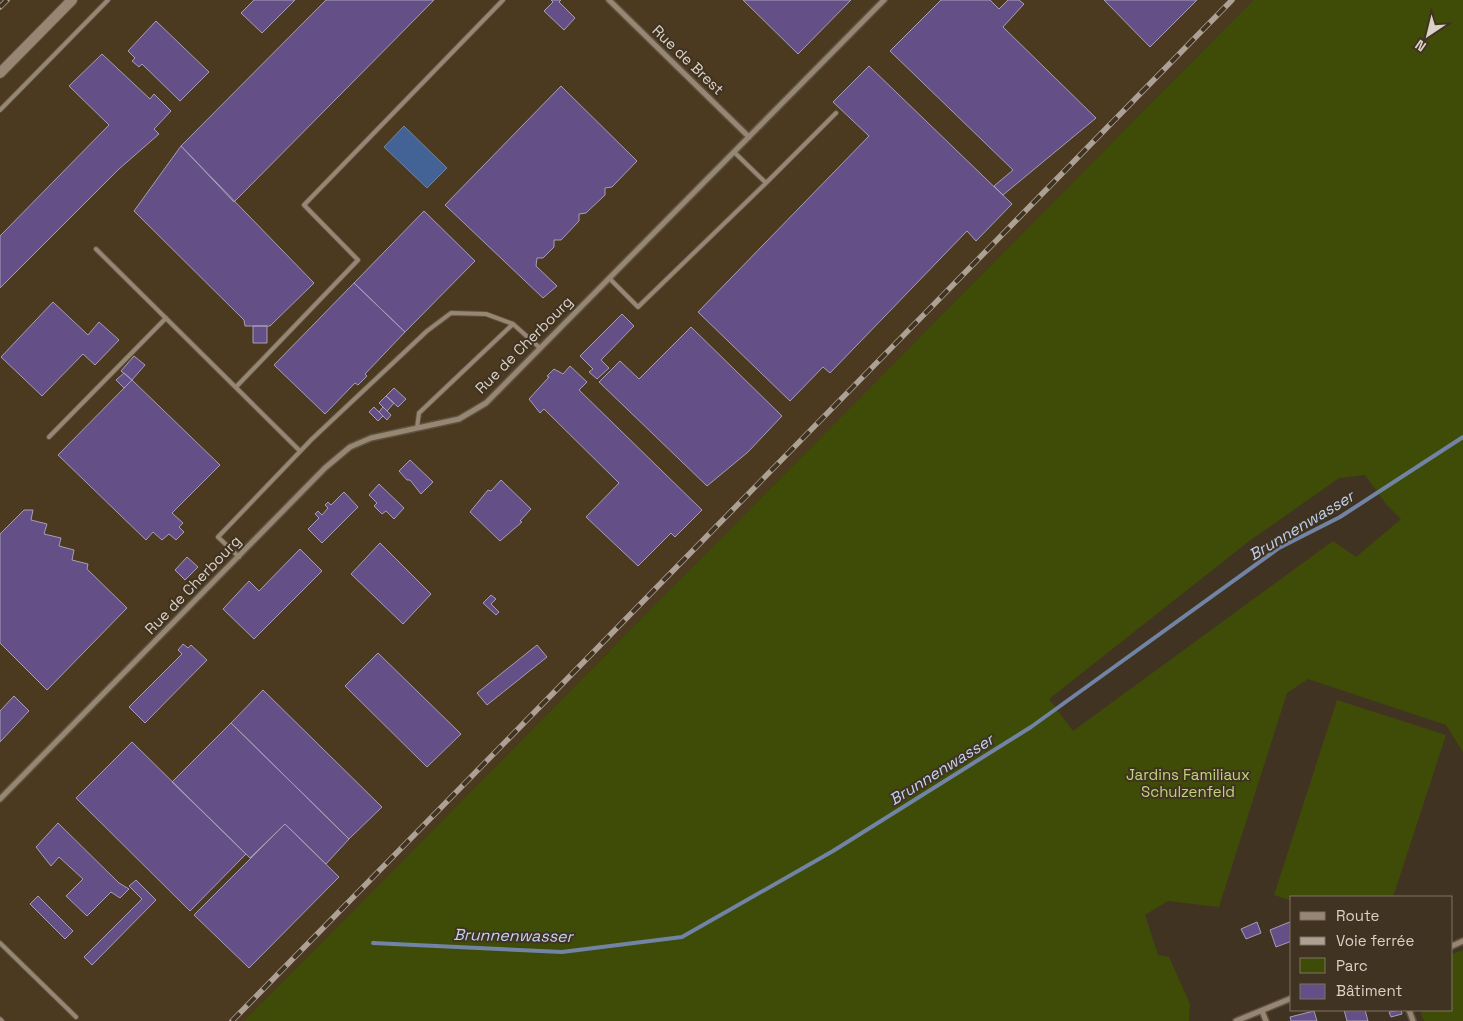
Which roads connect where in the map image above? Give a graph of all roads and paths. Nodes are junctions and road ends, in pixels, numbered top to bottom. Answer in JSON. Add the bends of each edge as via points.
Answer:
{"nodes":[{"id":1,"x":72,"y":0,"type":"edge"},
{"id":2,"x":108,"y":0,"type":"edge"},
{"id":3,"x":503,"y":0,"type":"edge"},
{"id":4,"x":609,"y":0,"type":"edge"},
{"id":5,"x":884,"y":0,"type":"edge"},
{"id":6,"x":16,"y":57,"type":"junction"},
{"id":7,"x":0,"y":66,"type":"edge"},
{"id":8,"x":0,"y":73,"type":"edge"},
{"id":9,"x":0,"y":110,"type":"edge"},
{"id":10,"x":836,"y":113,"type":"dead end"},
{"id":11,"x":749,"y":137,"type":"junction"},
{"id":12,"x":734,"y":152,"type":"junction"},
{"id":13,"x":766,"y":183,"type":"junction"},
{"id":14,"x":96,"y":249,"type":"dead end"},
{"id":15,"x":609,"y":278,"type":"junction"},
{"id":16,"x":166,"y":318,"type":"junction"},
{"id":17,"x":513,"y":324,"type":"junction"},
{"id":18,"x":540,"y":348,"type":"junction"},
{"id":19,"x":236,"y":387,"type":"junction"},
{"id":20,"x":417,"y":428,"type":"junction"},
{"id":21,"x":49,"y":437,"type":"dead end"},
{"id":22,"x":300,"y":451,"type":"junction"},
{"id":23,"x":239,"y":556,"type":"junction"},
{"id":24,"x":0,"y":800,"type":"edge"},
{"id":25,"x":0,"y":943,"type":"edge"},
{"id":26,"x":1290,"y":999,"type":"edge"},
{"id":27,"x":1262,"y":1011,"type":"junction"},
{"id":28,"x":76,"y":1016,"type":"dead end"},
{"id":29,"x":1236,"y":1021,"type":"edge"},
{"id":30,"x":1266,"y":1021,"type":"edge"}],
"edges":[{"from":1,"to":6,"type":"main road"},
{"from":2,"to":9,"type":"lane"},
{"from":3,"to":19,"type":"lane","via":[[304,205],[358,260]]},
{"from":4,"to":11,"type":"street","name":"Rue de Brest"},
{"from":5,"to":11,"type":"street","name":"Rue de Cherbourg"},
{"from":6,"to":7,"type":"street"},
{"from":6,"to":8,"type":"main road"},
{"from":10,"to":13,"type":"lane"},
{"from":11,"to":12,"type":"street","name":"Rue de Cherbourg"},
{"from":12,"to":13,"type":"lane"},
{"from":12,"to":15,"type":"street","name":"Rue de Cherbourg"},
{"from":13,"to":15,"type":"lane","via":[[638,307]]},
{"from":14,"to":16,"type":"lane"},
{"from":15,"to":18,"type":"street","name":"Rue de Cherbourg"},
{"from":16,"to":19,"type":"lane"},
{"from":16,"to":21,"type":"lane"},
{"from":17,"to":18,"type":"lane"},
{"from":17,"to":20,"type":"lane","via":[[419,413]]},
{"from":17,"to":22,"type":"lane","via":[[486,314],[451,314],[427,331]]},
{"from":18,"to":20,"type":"street","name":"Rue de Cherbourg","via":[[486,403],[459,419]]},
{"from":19,"to":22,"type":"lane"},
{"from":20,"to":23,"type":"street","name":"Rue de Cherbourg","via":[[371,438],[350,447]]},
{"from":22,"to":23,"type":"lane","via":[[218,537]]},
{"from":23,"to":24,"type":"street","name":"Rue de Cherbourg"},
{"from":25,"to":28,"type":"lane"},
{"from":26,"to":27,"type":"street"},
{"from":27,"to":29,"type":"street"},
{"from":27,"to":30,"type":"street"}]}
